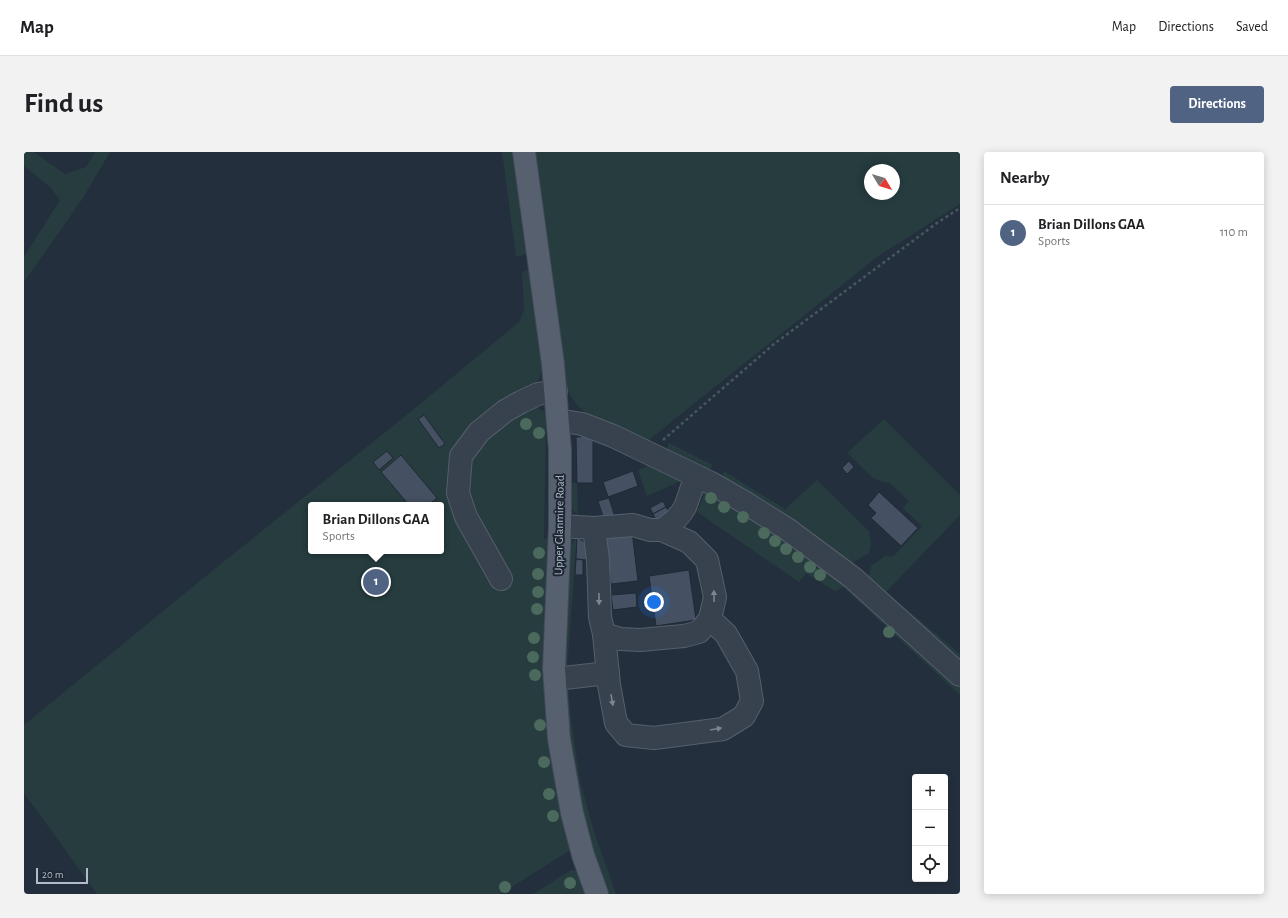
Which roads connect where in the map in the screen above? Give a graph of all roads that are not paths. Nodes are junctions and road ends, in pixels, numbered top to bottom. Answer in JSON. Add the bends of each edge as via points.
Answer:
{"nodes":[{"id":1,"x":524,"y":152,"type":"edge"},
{"id":2,"x":556,"y":392,"type":"junction"},
{"id":3,"x":558,"y":422,"type":"junction"},
{"id":4,"x":697,"y":477,"type":"junction"},
{"id":5,"x":560,"y":526,"type":"junction"},
{"id":6,"x":594,"y":528,"type":"junction"},
{"id":7,"x":662,"y":530,"type":"junction"},
{"id":8,"x":501,"y":579,"type":"dead end"},
{"id":9,"x":710,"y":619,"type":"junction"},
{"id":10,"x":604,"y":634,"type":"junction"},
{"id":11,"x":608,"y":673,"type":"junction"},
{"id":12,"x":960,"y":675,"type":"edge"},
{"id":13,"x":555,"y":679,"type":"junction"},
{"id":14,"x":597,"y":894,"type":"edge"}],
"edges":[{"from":1,"to":2,"type":"main road","name":"Upper Glanmire Road"},
{"from":2,"to":3,"type":"main road","name":"Upper Glanmire Road"},
{"from":2,"to":8,"type":"street","via":[[538,394],[505,411],[479,432],[461,456],[458,493],[466,517]]},
{"from":3,"to":4,"type":"street","via":[[582,424]]},
{"from":3,"to":5,"type":"main road","name":"Upper Glanmire Road"},
{"from":4,"to":7,"type":"street","via":[[691,486],[684,508],[672,523]]},
{"from":4,"to":12,"type":"street","via":[[712,483],[787,529],[836,565]]},
{"from":5,"to":6,"type":"street"},
{"from":5,"to":13,"type":"main road","name":"Upper Glanmire Road"},
{"from":6,"to":7,"type":"street","via":[[633,525],[650,530]]},
{"from":6,"to":10,"type":"street","one_way":true,"via":[[600,617]]},
{"from":9,"to":7,"type":"street","one_way":true,"via":[[715,597],[707,560],[689,542]]},
{"from":9,"to":10,"type":"street","via":[[699,632],[684,636],[640,640],[620,639]]},
{"from":11,"to":9,"type":"street","one_way":true,"via":[[616,723],[626,735],[654,738],[723,729],[744,716],[752,701],[747,671],[726,634]]},
{"from":10,"to":11,"type":"street"},
{"from":11,"to":13,"type":"street"},
{"from":13,"to":14,"type":"main road","name":"Upper Glanmire Road","via":[[559,739],[566,784],[578,836]]}]}
